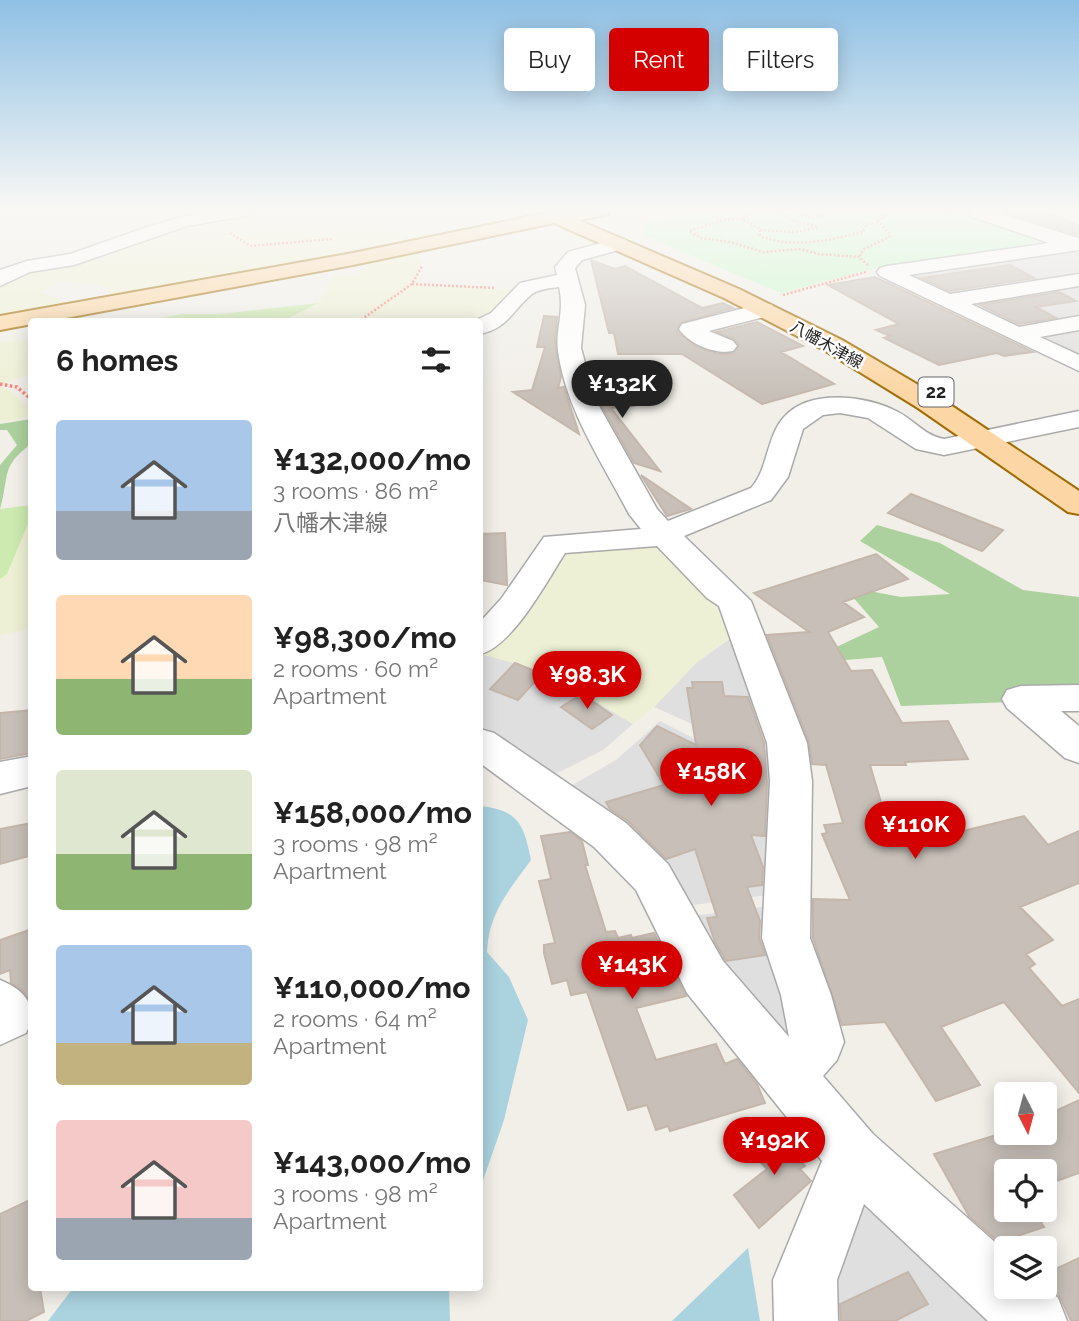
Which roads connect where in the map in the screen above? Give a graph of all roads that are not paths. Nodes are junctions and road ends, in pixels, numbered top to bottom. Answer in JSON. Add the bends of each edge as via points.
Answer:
{"nodes":[{"id":1,"x":275,"y":273,"type":"edge"},
{"id":2,"x":566,"y":273,"type":"edge"},
{"id":3,"x":693,"y":273,"type":"edge"},
{"id":4,"x":711,"y":273,"type":"edge"},
{"id":5,"x":888,"y":273,"type":"edge"},
{"id":6,"x":567,"y":279,"type":"junction"},
{"id":7,"x":1079,"y":281,"type":"edge"},
{"id":8,"x":948,"y":301,"type":"junction"},
{"id":9,"x":772,"y":303,"type":"junction"},
{"id":10,"x":0,"y":323,"type":"edge"},
{"id":11,"x":1079,"y":323,"type":"edge"},
{"id":12,"x":483,"y":326,"type":"edge"},
{"id":13,"x":1017,"y":334,"type":"junction"},
{"id":14,"x":725,"y":346,"type":"dead end"},
{"id":15,"x":1079,"y":364,"type":"edge"},
{"id":16,"x":1079,"y":419,"type":"edge"},
{"id":17,"x":995,"y":436,"type":"junction"},
{"id":18,"x":1079,"y":482,"type":"edge"},
{"id":19,"x":1079,"y":505,"type":"edge"},
{"id":20,"x":664,"y":535,"type":"junction"},
{"id":21,"x":483,"y":640,"type":"edge"},
{"id":22,"x":1079,"y":698,"type":"edge"},
{"id":23,"x":483,"y":745,"type":"edge"},
{"id":24,"x":1079,"y":748,"type":"edge"},
{"id":25,"x":28,"y":772,"type":"edge"},
{"id":26,"x":0,"y":778,"type":"edge"},
{"id":27,"x":0,"y":1004,"type":"edge"},
{"id":28,"x":0,"y":1021,"type":"edge"},
{"id":29,"x":788,"y":1078,"type":"junction"},
{"id":30,"x":852,"y":1154,"type":"junction"},
{"id":31,"x":806,"y":1321,"type":"edge"},
{"id":32,"x":1035,"y":1321,"type":"edge"}],
"edges":[{"from":1,"to":10,"type":"main road","name":"八幡木津線","number":"22"},
{"from":2,"to":6,"type":"street"},
{"from":3,"to":9,"type":"main road","name":"八幡木津線","number":"22"},
{"from":4,"to":17,"type":"main road","name":"八幡木津線","number":"22","via":[[856,342]]},
{"from":5,"to":8,"type":"street"},
{"from":6,"to":12,"type":"street","via":[[527,287],[499,318]]},
{"from":6,"to":20,"type":"street","via":[[574,305],[569,348],[582,397],[644,514]]},
{"from":7,"to":8,"type":"street"},
{"from":8,"to":13,"type":"street"},
{"from":9,"to":14,"type":"street","via":[[690,329]]},
{"from":9,"to":17,"type":"main road","name":"八幡木津線","number":"22","via":[[834,346]]},
{"from":11,"to":13,"type":"street"},
{"from":13,"to":15,"type":"street"},
{"from":16,"to":17,"type":"street"},
{"from":17,"to":18,"type":"main road","name":"八幡木津線","number":"22"},
{"from":17,"to":19,"type":"main road","name":"八幡木津線","number":"22"},
{"from":17,"to":20,"type":"street","via":[[951,447],[930,445],[870,410],[850,406],[817,409],[802,415],[789,429],[771,483],[761,494]]},
{"from":20,"to":21,"type":"street","via":[[555,544],[513,606]]},
{"from":20,"to":29,"type":"street","via":[[734,601],[788,743],[786,938],[818,1042]]},
{"from":22,"to":24,"type":"street","via":[[1021,699]]},
{"from":23,"to":29,"type":"street","via":[[610,835],[652,877],[705,977]]},
{"from":25,"to":26,"type":"street"},
{"from":27,"to":28,"type":"street","via":[[8,1016]]},
{"from":29,"to":30,"type":"street"},
{"from":30,"to":31,"type":"street","via":[[805,1280]]},
{"from":30,"to":32,"type":"street"}]}
